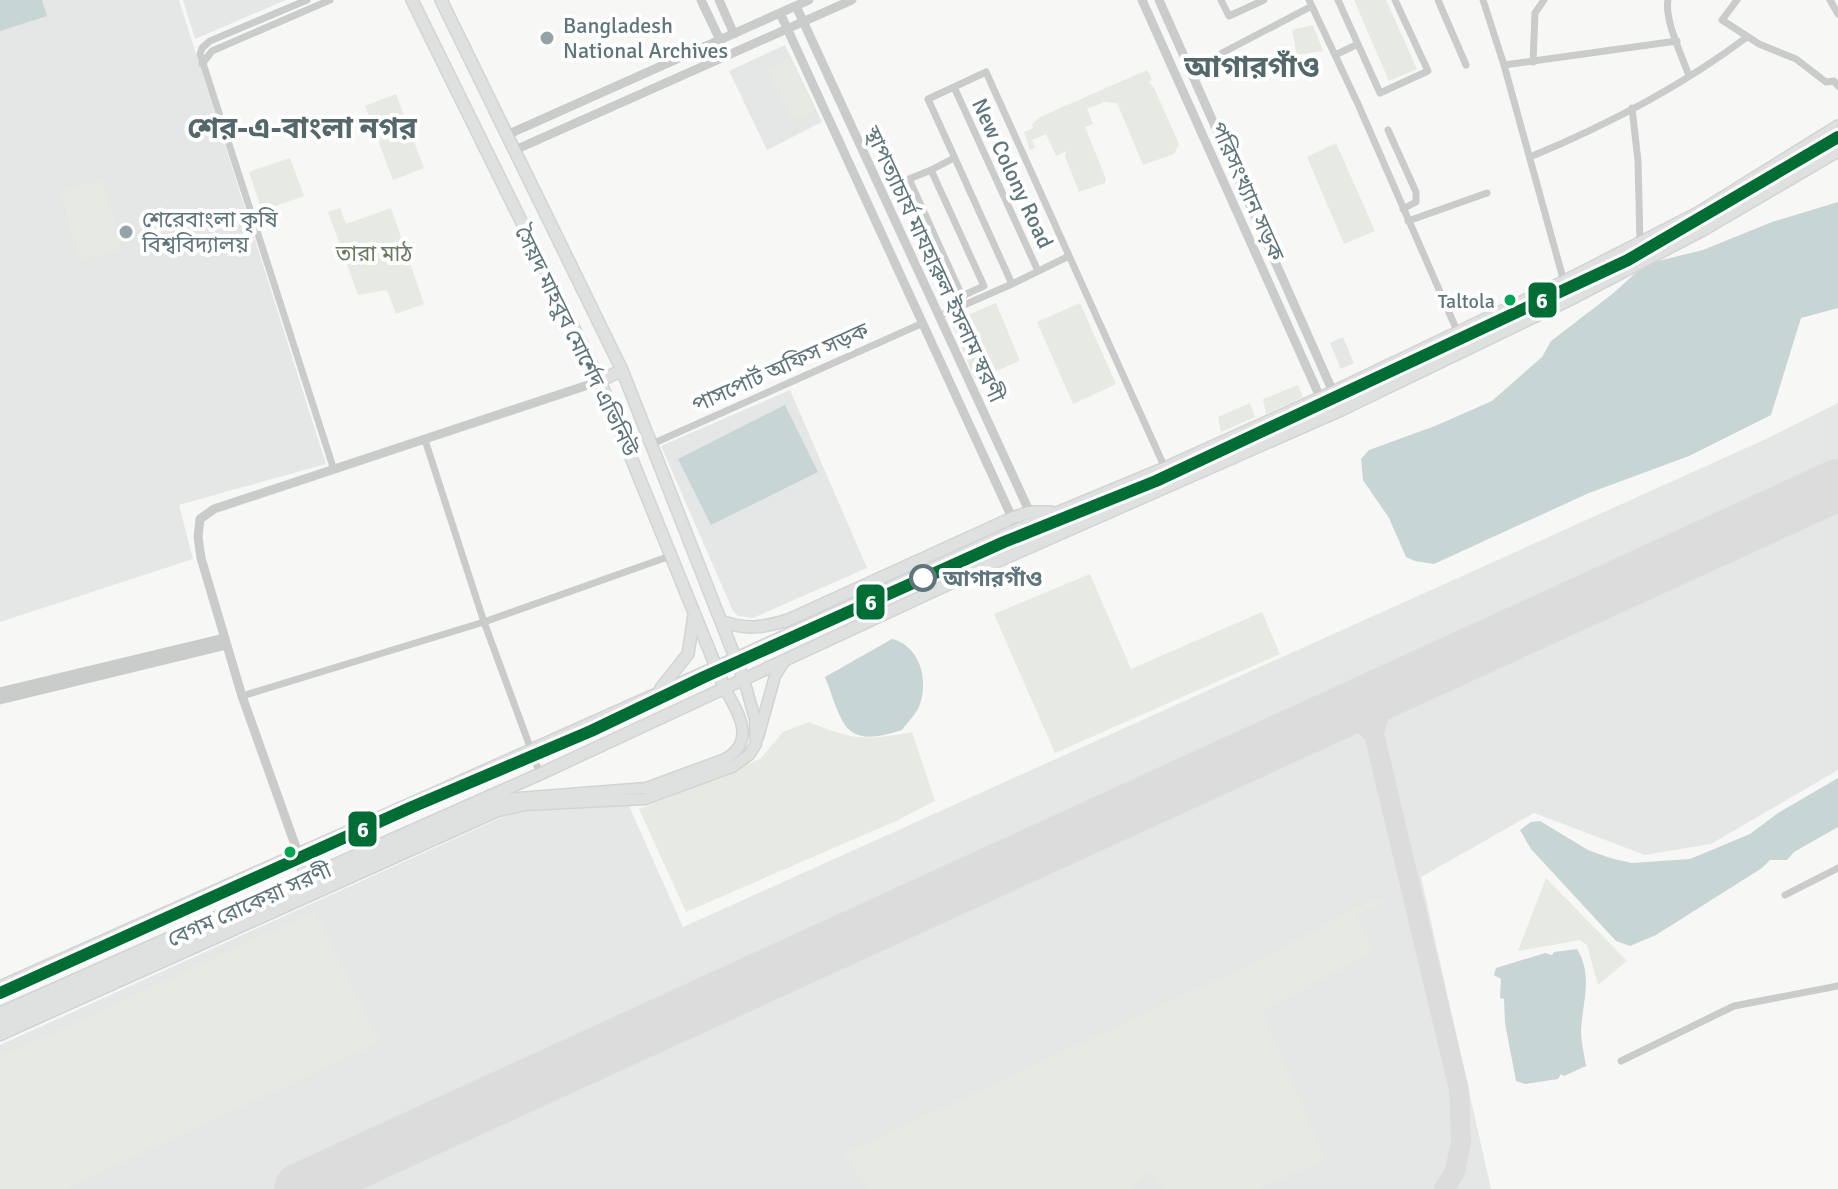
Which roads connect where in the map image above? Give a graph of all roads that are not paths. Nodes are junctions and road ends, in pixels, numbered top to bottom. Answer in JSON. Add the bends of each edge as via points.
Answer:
{"nodes":[{"id":1,"x":307,"y":0,"type":"edge"},
{"id":2,"x":330,"y":0,"type":"edge"},
{"id":3,"x":412,"y":0,"type":"edge"},
{"id":4,"x":441,"y":0,"type":"edge"},
{"id":5,"x":701,"y":0,"type":"edge"},
{"id":6,"x":719,"y":0,"type":"edge"},
{"id":7,"x":809,"y":0,"type":"edge"},
{"id":8,"x":852,"y":0,"type":"edge"},
{"id":9,"x":1142,"y":0,"type":"edge"},
{"id":10,"x":1159,"y":0,"type":"edge"},
{"id":11,"x":1221,"y":0,"type":"edge"},
{"id":12,"x":1264,"y":0,"type":"edge"},
{"id":13,"x":1338,"y":0,"type":"edge"},
{"id":14,"x":1395,"y":0,"type":"edge"},
{"id":15,"x":1438,"y":0,"type":"edge"},
{"id":16,"x":1483,"y":0,"type":"edge"},
{"id":17,"x":1544,"y":0,"type":"edge"},
{"id":18,"x":1668,"y":0,"type":"edge"},
{"id":19,"x":1737,"y":0,"type":"edge"},
{"id":20,"x":1830,"y":0,"type":"edge"},
{"id":21,"x":1311,"y":3,"type":"edge"},
{"id":22,"x":796,"y":6,"type":"junction"},
{"id":23,"x":299,"y":8,"type":"junction"},
{"id":24,"x":780,"y":13,"type":"junction"},
{"id":25,"x":1838,"y":14,"type":"edge"},
{"id":26,"x":804,"y":22,"type":"junction"},
{"id":27,"x":788,"y":29,"type":"junction"},
{"id":28,"x":734,"y":34,"type":"junction"},
{"id":29,"x":1747,"y":37,"type":"junction"},
{"id":30,"x":720,"y":40,"type":"junction"},
{"id":31,"x":1677,"y":41,"type":"junction"},
{"id":32,"x":1358,"y":44,"type":"junction"},
{"id":33,"x":1222,"y":53,"type":"dead end"},
{"id":34,"x":1335,"y":55,"type":"junction"},
{"id":35,"x":1533,"y":62,"type":"junction"},
{"id":36,"x":1466,"y":65,"type":"dead end"},
{"id":37,"x":1504,"y":65,"type":"junction"},
{"id":38,"x":1689,"y":76,"type":"junction"},
{"id":39,"x":1838,"y":86,"type":"edge"},
{"id":40,"x":954,"y":87,"type":"junction"},
{"id":41,"x":1632,"y":108,"type":"junction"},
{"id":42,"x":1838,"y":126,"type":"edge"},
{"id":43,"x":1388,"y":130,"type":"dead end"},
{"id":44,"x":512,"y":132,"type":"junction"},
{"id":45,"x":520,"y":148,"type":"junction"},
{"id":46,"x":863,"y":151,"type":"junction"},
{"id":47,"x":1838,"y":151,"type":"edge"},
{"id":48,"x":1530,"y":157,"type":"junction"},
{"id":49,"x":954,"y":158,"type":"junction"},
{"id":50,"x":847,"y":159,"type":"junction"},
{"id":51,"x":931,"y":170,"type":"junction"},
{"id":52,"x":1487,"y":193,"type":"dead end"},
{"id":53,"x":1403,"y":209,"type":"junction"},
{"id":54,"x":1408,"y":221,"type":"junction"},
{"id":55,"x":1640,"y":243,"type":"junction"},
{"id":56,"x":1069,"y":256,"type":"junction"},
{"id":57,"x":1038,"y":271,"type":"junction"},
{"id":58,"x":1563,"y":282,"type":"junction"},
{"id":59,"x":1012,"y":284,"type":"junction"},
{"id":60,"x":1569,"y":300,"type":"junction"},
{"id":61,"x":939,"y":316,"type":"junction"},
{"id":62,"x":923,"y":323,"type":"junction"},
{"id":63,"x":1458,"y":333,"type":"junction"},
{"id":64,"x":622,"y":370,"type":"junction"},
{"id":65,"x":600,"y":381,"type":"junction"},
{"id":66,"x":1333,"y":392,"type":"junction"},
{"id":67,"x":1320,"y":397,"type":"junction"},
{"id":68,"x":1341,"y":410,"type":"junction"},
{"id":69,"x":1328,"y":415,"type":"junction"},
{"id":70,"x":425,"y":440,"type":"junction"},
{"id":71,"x":652,"y":444,"type":"junction"},
{"id":72,"x":1165,"y":468,"type":"junction"},
{"id":73,"x":334,"y":470,"type":"junction"},
{"id":74,"x":1173,"y":485,"type":"junction"},
{"id":75,"x":1032,"y":517,"type":"junction"},
{"id":76,"x":1015,"y":523,"type":"junction"},
{"id":77,"x":673,"y":555,"type":"junction"},
{"id":78,"x":694,"y":609,"type":"junction"},
{"id":79,"x":721,"y":621,"type":"junction"},
{"id":80,"x":484,"y":622,"type":"junction"},
{"id":81,"x":226,"y":641,"type":"junction"},
{"id":82,"x":736,"y":658,"type":"junction"},
{"id":83,"x":785,"y":660,"type":"junction"},
{"id":84,"x":717,"y":667,"type":"junction"},
{"id":85,"x":744,"y":680,"type":"junction"},
{"id":86,"x":725,"y":689,"type":"junction"},
{"id":87,"x":0,"y":692,"type":"edge"},
{"id":88,"x":655,"y":694,"type":"junction"},
{"id":89,"x":242,"y":696,"type":"junction"},
{"id":90,"x":0,"y":700,"type":"edge"},
{"id":91,"x":756,"y":744,"type":"junction"},
{"id":92,"x":531,"y":749,"type":"junction"},
{"id":93,"x":540,"y":774,"type":"junction"},
{"id":94,"x":298,"y":853,"type":"junction"},
{"id":95,"x":1838,"y":868,"type":"edge"},
{"id":96,"x":307,"y":878,"type":"junction"},
{"id":97,"x":1785,"y":895,"type":"dead end"},
{"id":98,"x":1838,"y":986,"type":"edge"},
{"id":99,"x":0,"y":987,"type":"edge"},
{"id":100,"x":0,"y":1013,"type":"edge"},
{"id":101,"x":0,"y":1024,"type":"edge"},
{"id":102,"x":0,"y":1035,"type":"edge"},
{"id":103,"x":1621,"y":1061,"type":"dead end"}],
"edges":[{"from":1,"to":23,"type":"street"},
{"from":2,"to":23,"type":"street"},
{"from":3,"to":65,"type":"main road","name":"সৈয়দ মাহবুব মোর্শেদ এভিনিউ"},
{"from":4,"to":44,"type":"main road","name":"সৈয়দ মাহবুব মোর্শেদ এভিনিউ"},
{"from":5,"to":30,"type":"street"},
{"from":6,"to":28,"type":"street"},
{"from":7,"to":22,"type":"street"},
{"from":8,"to":26,"type":"street"},
{"from":9,"to":67,"type":"street","name":"পরিসংখ্যান সড়ক"},
{"from":10,"to":66,"type":"street"},
{"from":11,"to":12,"type":"street","via":[[1229,16]]},
{"from":13,"to":32,"type":"street"},
{"from":14,"to":32,"type":"street","via":[[1428,71],[1380,93]]},
{"from":15,"to":36,"type":"street"},
{"from":16,"to":37,"type":"street"},
{"from":17,"to":35,"type":"street","via":[[1535,13]]},
{"from":18,"to":31,"type":"street"},
{"from":19,"to":29,"type":"street","via":[[1722,20]]},
{"from":20,"to":25,"type":"street"},
{"from":21,"to":33,"type":"street"},
{"from":21,"to":34,"type":"street"},
{"from":22,"to":24,"type":"street"},
{"from":22,"to":26,"type":"street","name":"স্থাপত্যাচার্য মাযহারুল ইসলাম স্বরণী"},
{"from":23,"to":73,"type":"street","via":[[210,41],[200,54]]},
{"from":24,"to":27,"type":"street","name":"স্থাপত্যাচার্য মাযহারুল ইসলাম স্বরণী"},
{"from":24,"to":28,"type":"street"},
{"from":26,"to":27,"type":"street"},
{"from":26,"to":46,"type":"street","name":"স্থাপত্যাচার্য মাযহারুল ইসলাম স্বরণী"},
{"from":27,"to":45,"type":"street"},
{"from":27,"to":50,"type":"street","name":"স্থাপত্যাচার্য মাযহারুল ইসলাম স্বরণী"},
{"from":28,"to":30,"type":"street"},
{"from":29,"to":38,"type":"street"},
{"from":29,"to":39,"type":"street"},
{"from":30,"to":44,"type":"street"},
{"from":31,"to":35,"type":"street"},
{"from":31,"to":38,"type":"street"},
{"from":32,"to":34,"type":"street"},
{"from":34,"to":53,"type":"street"},
{"from":35,"to":37,"type":"street"},
{"from":37,"to":48,"type":"street"},
{"from":38,"to":41,"type":"street"},
{"from":40,"to":49,"type":"street","name":"New Colony Road","via":[[928,99]]},
{"from":40,"to":56,"type":"street","name":"New Colony Road","via":[[986,72]]},
{"from":40,"to":57,"type":"street","name":"New Colony Road"},
{"from":41,"to":48,"type":"street"},
{"from":41,"to":55,"type":"street"},
{"from":42,"to":55,"type":"main road","name":"বেগম রোকেয়া সরণী"},
{"from":43,"to":53,"type":"street","via":[[1416,192],[1416,202]]},
{"from":44,"to":45,"type":"main road","name":"সৈয়দ মাহবুব মোর্শেদ এভিনিউ"},
{"from":45,"to":64,"type":"main road","name":"সৈয়দ মাহবুব মোর্শেদ এভিনিউ"},
{"from":46,"to":50,"type":"street"},
{"from":46,"to":61,"type":"street","name":"স্থাপত্যাচার্য মাযহারুল ইসলাম স্বরণী"},
{"from":47,"to":60,"type":"main road","name":"বেগম রোকেয়া সরণী"},
{"from":48,"to":58,"type":"street"},
{"from":49,"to":51,"type":"street"},
{"from":49,"to":59,"type":"street","name":"New Colony Road"},
{"from":50,"to":62,"type":"street","name":"স্থাপত্যাচার্য মাযহারুল ইসলাম স্বরণী"},
{"from":51,"to":51,"type":"street","via":[[984,286],[962,296],[909,179]]},
{"from":52,"to":54,"type":"street"},
{"from":53,"to":54,"type":"street"},
{"from":54,"to":63,"type":"street"},
{"from":55,"to":58,"type":"main road","name":"বেগম রোকেয়া সরণী"},
{"from":56,"to":57,"type":"street","name":"New Colony Road"},
{"from":56,"to":72,"type":"street","name":"New Colony Road"},
{"from":57,"to":59,"type":"street","name":"New Colony Road"},
{"from":58,"to":60,"type":"street"},
{"from":58,"to":63,"type":"main road","name":"বেগম রোকেয়া সরণী"},
{"from":59,"to":61,"type":"street","name":"New Colony Road"},
{"from":60,"to":68,"type":"main road","name":"বেগম রোকেয়া সরণী"},
{"from":61,"to":62,"type":"street"},
{"from":61,"to":75,"type":"street","name":"স্থাপত্যাচার্য মাযহারুল ইসলাম স্বরণী"},
{"from":62,"to":71,"type":"street","name":"পাসপোর্ট অফিস সড়ক"},
{"from":62,"to":76,"type":"street","name":"স্থাপত্যাচার্য মাযহারুল ইসলাম স্বরণী"},
{"from":63,"to":66,"type":"main road","name":"বেগম রোকেয়া সরণী"},
{"from":64,"to":65,"type":"main road"},
{"from":64,"to":71,"type":"main road","name":"সৈয়দ মাহবুব মোর্শেদ এভিনিউ"},
{"from":65,"to":70,"type":"street"},
{"from":65,"to":77,"type":"main road","name":"সৈয়দ মাহবুব মোর্শেদ এভিনিউ"},
{"from":66,"to":67,"type":"main road","name":"বেগম রোকেয়া সরণী"},
{"from":66,"to":68,"type":"main road"},
{"from":67,"to":69,"type":"main road"},
{"from":67,"to":72,"type":"main road","name":"বেগম রোকেয়া সরণী"},
{"from":68,"to":69,"type":"main road","name":"বেগম রোকেয়া সরণী"},
{"from":69,"to":74,"type":"main road","name":"বেগম রোকেয়া সরণী"},
{"from":70,"to":73,"type":"street"},
{"from":70,"to":80,"type":"street"},
{"from":71,"to":79,"type":"main road","name":"সৈয়দ মাহবুব মোর্শেদ এভিনিউ"},
{"from":72,"to":74,"type":"main road"},
{"from":72,"to":75,"type":"main road","name":"বেগম রোকেয়া সরণী","via":[[1058,512]]},
{"from":73,"to":81,"type":"street","via":[[214,509],[200,519],[199,548]]},
{"from":74,"to":83,"type":"main road","name":"বেগম রোকেয়া সরণী"},
{"from":75,"to":76,"type":"main road","name":"বেগম রোকেয়া সরণী"},
{"from":76,"to":79,"type":"main road","via":[[788,620],[757,629]]},
{"from":76,"to":82,"type":"main road","name":"বেগম রোকেয়া সরণী"},
{"from":77,"to":78,"type":"main road","name":"সৈয়দ মাহবুব মোর্শেদ এভিনিউ"},
{"from":77,"to":80,"type":"street"},
{"from":78,"to":84,"type":"main road","name":"সৈয়দ মাহবুব মোর্শেদ এভিনিউ"},
{"from":78,"to":88,"type":"main road","via":[[688,654]]},
{"from":79,"to":82,"type":"main road","name":"সৈয়দ মাহবুব মোর্শেদ এভিনিউ"},
{"from":80,"to":89,"type":"street"},
{"from":80,"to":92,"type":"street"},
{"from":81,"to":87,"type":"street"},
{"from":81,"to":89,"type":"street"},
{"from":81,"to":90,"type":"street"},
{"from":82,"to":84,"type":"main road","name":"বেগম রোকেয়া সরণী"},
{"from":82,"to":85,"type":"main road","name":"সৈয়দ মাহবুব মোর্শেদ এভিনিউ"},
{"from":83,"to":85,"type":"main road","name":"বেগম রোকেয়া সরণী"},
{"from":83,"to":91,"type":"main road","via":[[775,676]]},
{"from":84,"to":86,"type":"main road","name":"সৈয়দ মাহবুব মোর্শেদ এভিনিউ"},
{"from":84,"to":88,"type":"main road","name":"বেগম রোকেয়া সরণী"},
{"from":85,"to":86,"type":"main road","name":"বেগম রোকেয়া সরণী"},
{"from":85,"to":91,"type":"main road"},
{"from":86,"to":93,"type":"main road","name":"বেগম রোকেয়া সরণী"},
{"from":86,"to":101,"type":"main road","via":[[744,732],[736,751],[725,759],[646,788],[506,799]]},
{"from":88,"to":92,"type":"main road","name":"বেগম রোকেয়া সরণী"},
{"from":89,"to":94,"type":"street"},
{"from":91,"to":102,"type":"main road","via":[[732,767],[657,796],[498,811]]},
{"from":92,"to":93,"type":"street"},
{"from":92,"to":94,"type":"main road","name":"বেগম রোকেয়া সরণী"},
{"from":93,"to":96,"type":"main road","name":"বেগম রোকেয়া সরণী"},
{"from":94,"to":96,"type":"main road"},
{"from":94,"to":99,"type":"main road","name":"বেগম রোকেয়া সরণী"},
{"from":95,"to":97,"type":"street"},
{"from":96,"to":100,"type":"main road","name":"বেগম রোকেয়া সরণী"},
{"from":98,"to":103,"type":"street","via":[[1734,1006]]}]}
